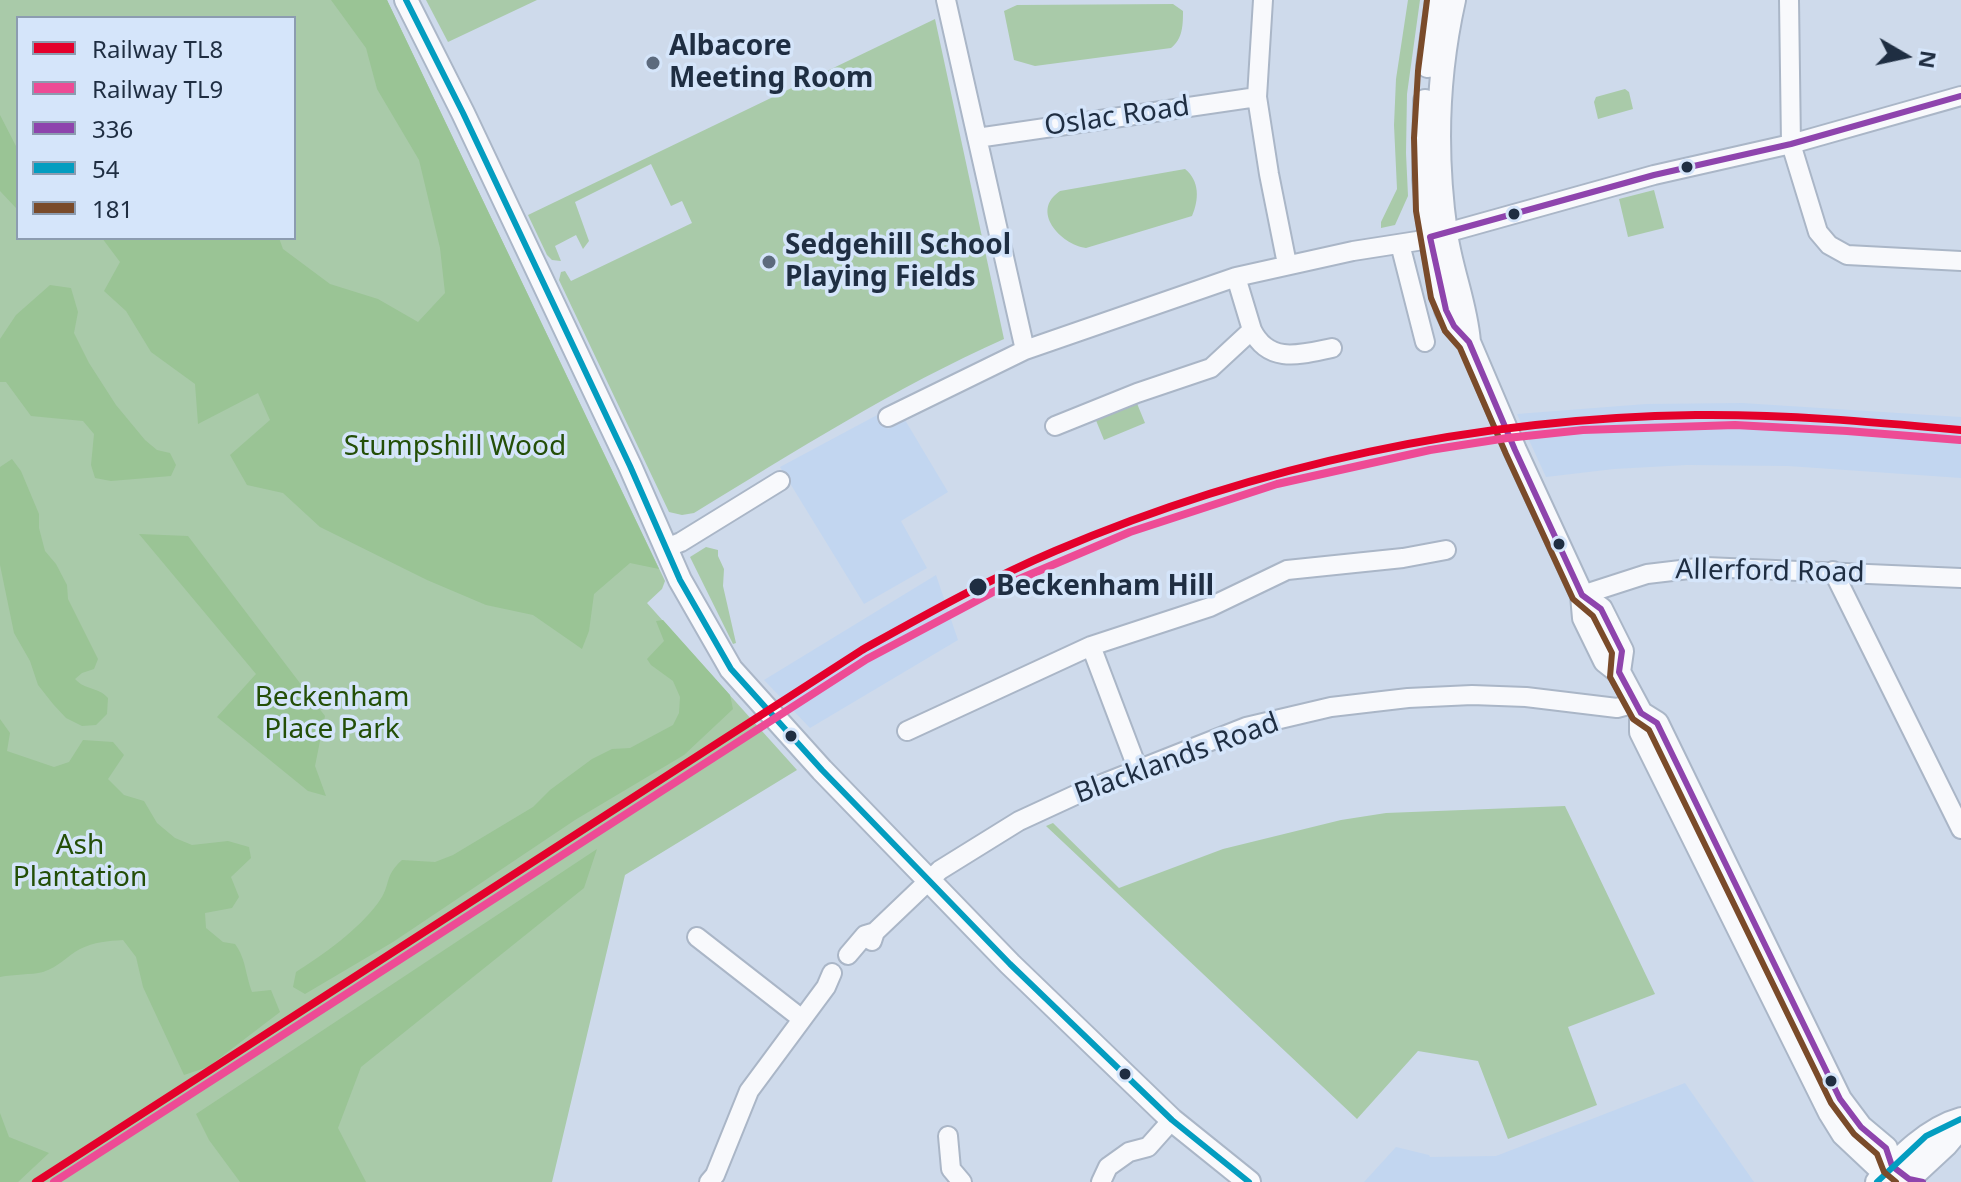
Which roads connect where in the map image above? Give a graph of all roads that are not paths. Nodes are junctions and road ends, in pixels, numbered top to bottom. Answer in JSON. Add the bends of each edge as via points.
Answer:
{"nodes":[{"id":1,"x":406,"y":0,"type":"edge"},
{"id":2,"x":946,"y":0,"type":"edge"},
{"id":3,"x":1263,"y":0,"type":"edge"},
{"id":4,"x":1437,"y":0,"type":"edge"},
{"id":5,"x":1454,"y":0,"type":"edge"},
{"id":6,"x":1789,"y":0,"type":"edge"},
{"id":7,"x":1961,"y":96,"type":"edge"},
{"id":8,"x":1257,"y":97,"type":"junction"},
{"id":9,"x":977,"y":138,"type":"junction"},
{"id":10,"x":1791,"y":144,"type":"junction"},
{"id":11,"x":1438,"y":235,"type":"junction"},
{"id":12,"x":1400,"y":244,"type":"junction"},
{"id":13,"x":1961,"y":261,"type":"edge"},
{"id":14,"x":1287,"y":264,"type":"junction"},
{"id":15,"x":1236,"y":277,"type":"junction"},
{"id":16,"x":1252,"y":330,"type":"junction"},
{"id":17,"x":1425,"y":342,"type":"dead end"},
{"id":18,"x":1332,"y":348,"type":"dead end"},
{"id":19,"x":1025,"y":350,"type":"junction"},
{"id":20,"x":888,"y":417,"type":"dead end"},
{"id":21,"x":1055,"y":426,"type":"dead end"},
{"id":22,"x":780,"y":481,"type":"dead end"},
{"id":23,"x":666,"y":548,"type":"junction"},
{"id":24,"x":1446,"y":550,"type":"dead end"},
{"id":25,"x":1833,"y":571,"type":"junction"},
{"id":26,"x":1961,"y":578,"type":"edge"},
{"id":27,"x":1582,"y":595,"type":"junction"},
{"id":28,"x":1091,"y":646,"type":"junction"},
{"id":29,"x":1638,"y":708,"type":"junction"},
{"id":30,"x":907,"y":731,"type":"dead end"},
{"id":31,"x":1138,"y":770,"type":"junction"},
{"id":32,"x":1961,"y":829,"type":"edge"},
{"id":33,"x":929,"y":881,"type":"junction"},
{"id":34,"x":697,"y":937,"type":"dead end"},
{"id":35,"x":848,"y":955,"type":"dead end"},
{"id":36,"x":832,"y":979,"type":"dead end"},
{"id":37,"x":802,"y":1019,"type":"junction"},
{"id":38,"x":1961,"y":1119,"type":"edge"},
{"id":39,"x":1172,"y":1120,"type":"junction"},
{"id":40,"x":1961,"y":1127,"type":"edge"},
{"id":41,"x":948,"y":1136,"type":"dead end"},
{"id":42,"x":1903,"y":1179,"type":"edge"},
{"id":43,"x":713,"y":1180,"type":"edge"},
{"id":44,"x":962,"y":1182,"type":"edge"},
{"id":45,"x":1101,"y":1182,"type":"edge"},
{"id":46,"x":1249,"y":1182,"type":"edge"}],
"edges":[{"from":1,"to":23,"type":"main road"},
{"from":2,"to":9,"type":"street"},
{"from":3,"to":8,"type":"street"},
{"from":4,"to":11,"type":"main road","via":[[1424,179]]},
{"from":5,"to":11,"type":"main road","via":[[1440,97]]},
{"from":6,"to":10,"type":"street"},
{"from":7,"to":10,"type":"street"},
{"from":8,"to":9,"type":"street","name":"Oslac Road"},
{"from":8,"to":14,"type":"street"},
{"from":9,"to":19,"type":"street"},
{"from":10,"to":11,"type":"street","via":[[1654,175]]},
{"from":10,"to":13,"type":"street","via":[[1818,232],[1829,245],[1855,256]]},
{"from":11,"to":12,"type":"street"},
{"from":11,"to":27,"type":"main road","via":[[1466,314],[1469,342]]},
{"from":12,"to":14,"type":"street"},
{"from":12,"to":17,"type":"street"},
{"from":14,"to":15,"type":"street"},
{"from":15,"to":16,"type":"street"},
{"from":15,"to":19,"type":"street"},
{"from":16,"to":18,"type":"street","via":[[1258,342],[1288,356]]},
{"from":16,"to":21,"type":"street","via":[[1211,368]]},
{"from":19,"to":20,"type":"street"},
{"from":22,"to":23,"type":"street"},
{"from":23,"to":33,"type":"main road","via":[[731,669]]},
{"from":24,"to":28,"type":"street","via":[[1287,570],[1210,607]]},
{"from":25,"to":26,"type":"street","name":"Allerford Road"},
{"from":25,"to":27,"type":"street","name":"Allerford Road","via":[[1675,569]]},
{"from":25,"to":32,"type":"street"},
{"from":27,"to":29,"type":"main road","via":[[1584,618],[1605,661],[1619,672]]},
{"from":28,"to":30,"type":"street"},
{"from":28,"to":31,"type":"street"},
{"from":29,"to":31,"type":"street","name":"Blacklands Road","via":[[1472,695],[1331,707],[1246,727]]},
{"from":29,"to":42,"type":"main road","via":[[1657,723],[1728,889],[1823,1082],[1886,1148]]},
{"from":31,"to":33,"type":"street","name":"Blacklands Road","via":[[1019,821]]},
{"from":33,"to":35,"type":"street","name":"Blacklands Road"},
{"from":33,"to":39,"type":"main road"},
{"from":34,"to":37,"type":"street"},
{"from":36,"to":37,"type":"street"},
{"from":37,"to":43,"type":"street","via":[[749,1091]]},
{"from":38,"to":42,"type":"main road","via":[[1946,1123]]},
{"from":39,"to":45,"type":"street","via":[[1148,1147],[1129,1152],[1108,1167]]},
{"from":39,"to":46,"type":"main road"},
{"from":40,"to":42,"type":"main road"},
{"from":41,"to":44,"type":"street","via":[[951,1169]]}]}
